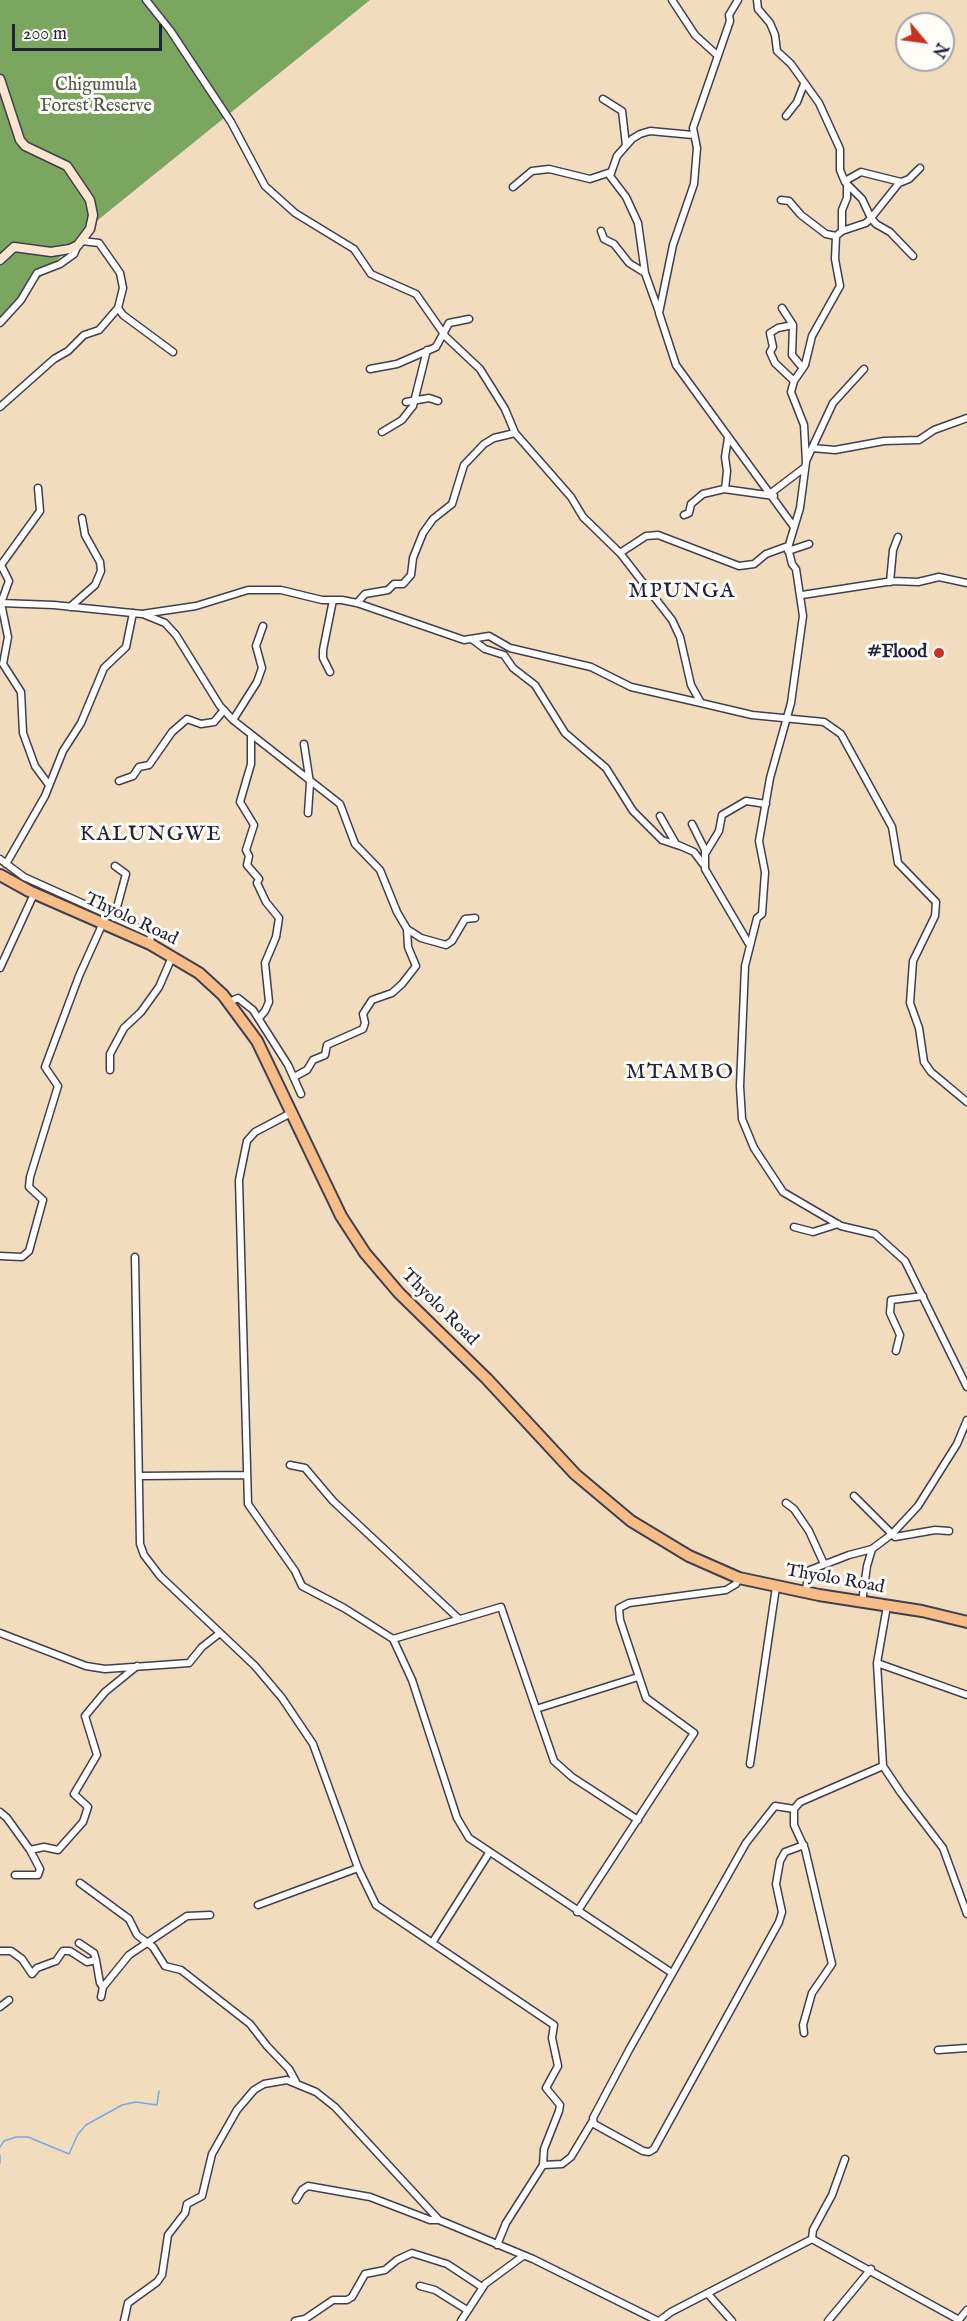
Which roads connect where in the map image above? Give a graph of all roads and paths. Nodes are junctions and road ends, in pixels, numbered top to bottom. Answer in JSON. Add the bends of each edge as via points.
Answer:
{"nodes":[{"id":1,"x":146,"y":0,"type":"edge"},
{"id":2,"x":672,"y":0,"type":"edge"},
{"id":3,"x":738,"y":0,"type":"edge"},
{"id":4,"x":757,"y":0,"type":"edge"},
{"id":5,"x":717,"y":55,"type":"junction"},
{"id":6,"x":0,"y":79,"type":"edge"},
{"id":7,"x":804,"y":84,"type":"junction"},
{"id":8,"x":603,"y":99,"type":"dead end"},
{"id":9,"x":786,"y":116,"type":"dead end"},
{"id":10,"x":693,"y":135,"type":"junction"},
{"id":11,"x":626,"y":145,"type":"junction"},
{"id":12,"x":920,"y":168,"type":"dead end"},
{"id":13,"x":611,"y":172,"type":"junction"},
{"id":14,"x":846,"y":182,"type":"junction"},
{"id":15,"x":902,"y":182,"type":"junction"},
{"id":16,"x":513,"y":187,"type":"dead end"},
{"id":17,"x":782,"y":200,"type":"dead end"},
{"id":18,"x":871,"y":218,"type":"junction"},
{"id":19,"x":601,"y":231,"type":"dead end"},
{"id":20,"x":842,"y":231,"type":"junction"},
{"id":21,"x":836,"y":236,"type":"junction"},
{"id":22,"x":80,"y":243,"type":"junction"},
{"id":23,"x":913,"y":256,"type":"dead end"},
{"id":24,"x":0,"y":260,"type":"edge"},
{"id":25,"x":645,"y":273,"type":"junction"},
{"id":26,"x":118,"y":308,"type":"junction"},
{"id":27,"x":782,"y":308,"type":"dead end"},
{"id":28,"x":659,"y":313,"type":"junction"},
{"id":29,"x":469,"y":319,"type":"dead end"},
{"id":30,"x":0,"y":323,"type":"edge"},
{"id":31,"x":793,"y":325,"type":"junction"},
{"id":32,"x":443,"y":332,"type":"junction"},
{"id":33,"x":427,"y":350,"type":"junction"},
{"id":34,"x":173,"y":352,"type":"dead end"},
{"id":35,"x":802,"y":367,"type":"junction"},
{"id":36,"x":370,"y":369,"type":"dead end"},
{"id":37,"x":864,"y":369,"type":"dead end"},
{"id":38,"x":794,"y":381,"type":"junction"},
{"id":39,"x":438,"y":400,"type":"dead end"},
{"id":40,"x":406,"y":402,"type":"dead end"},
{"id":41,"x":415,"y":402,"type":"junction"},
{"id":42,"x":0,"y":407,"type":"edge"},
{"id":43,"x":967,"y":418,"type":"edge"},
{"id":44,"x":382,"y":432,"type":"dead end"},
{"id":45,"x":515,"y":433,"type":"junction"},
{"id":46,"x":728,"y":438,"type":"junction"},
{"id":47,"x":812,"y":448,"type":"junction"},
{"id":48,"x":805,"y":465,"type":"junction"},
{"id":49,"x":38,"y":488,"type":"dead end"},
{"id":50,"x":725,"y":489,"type":"junction"},
{"id":51,"x":772,"y":495,"type":"junction"},
{"id":52,"x":684,"y":515,"type":"dead end"},
{"id":53,"x":82,"y":518,"type":"dead end"},
{"id":54,"x":794,"y":527,"type":"junction"},
{"id":55,"x":898,"y":537,"type":"dead end"},
{"id":56,"x":809,"y":544,"type":"dead end"},
{"id":57,"x":788,"y":549,"type":"junction"},
{"id":58,"x":620,"y":553,"type":"junction"},
{"id":59,"x":953,"y":581,"type":"junction"},
{"id":60,"x":891,"y":582,"type":"junction"},
{"id":61,"x":967,"y":583,"type":"edge"},
{"id":62,"x":967,"y":588,"type":"edge"},
{"id":63,"x":802,"y":596,"type":"junction"},
{"id":64,"x":333,"y":600,"type":"junction"},
{"id":65,"x":1,"y":603,"type":"edge"},
{"id":66,"x":357,"y":603,"type":"junction"},
{"id":67,"x":70,"y":607,"type":"junction"},
{"id":68,"x":133,"y":613,"type":"junction"},
{"id":69,"x":142,"y":614,"type":"junction"},
{"id":70,"x":264,"y":626,"type":"dead end"},
{"id":71,"x":473,"y":640,"type":"junction"},
{"id":72,"x":330,"y":672,"type":"dead end"},
{"id":73,"x":701,"y":703,"type":"junction"},
{"id":74,"x":224,"y":710,"type":"junction"},
{"id":75,"x":787,"y":719,"type":"junction"},
{"id":76,"x":233,"y":720,"type":"junction"},
{"id":77,"x":251,"y":735,"type":"junction"},
{"id":78,"x":304,"y":744,"type":"dead end"},
{"id":79,"x":308,"y":776,"type":"junction"},
{"id":80,"x":119,"y":781,"type":"dead end"},
{"id":81,"x":49,"y":786,"type":"junction"},
{"id":82,"x":766,"y":804,"type":"junction"},
{"id":83,"x":308,"y":813,"type":"dead end"},
{"id":84,"x":660,"y":816,"type":"dead end"},
{"id":85,"x":692,"y":824,"type":"dead end"},
{"id":86,"x":680,"y":846,"type":"junction"},
{"id":87,"x":705,"y":855,"type":"junction"},
{"id":88,"x":0,"y":859,"type":"edge"},
{"id":89,"x":6,"y":864,"type":"junction"},
{"id":90,"x":704,"y":865,"type":"junction"},
{"id":91,"x":115,"y":866,"type":"dead end"},
{"id":92,"x":0,"y":875,"type":"edge"},
{"id":93,"x":34,"y":894,"type":"junction"},
{"id":94,"x":114,"y":918,"type":"junction"},
{"id":95,"x":475,"y":918,"type":"dead end"},
{"id":96,"x":102,"y":925,"type":"junction"},
{"id":97,"x":407,"y":929,"type":"junction"},
{"id":98,"x":150,"y":944,"type":"junction"},
{"id":99,"x":749,"y":944,"type":"junction"},
{"id":100,"x":172,"y":956,"type":"junction"},
{"id":101,"x":0,"y":968,"type":"edge"},
{"id":102,"x":229,"y":1002,"type":"junction"},
{"id":103,"x":258,"y":1018,"type":"junction"},
{"id":104,"x":110,"y":1070,"type":"dead end"},
{"id":105,"x":294,"y":1077,"type":"junction"},
{"id":106,"x":301,"y":1094,"type":"dead end"},
{"id":107,"x":967,"y":1102,"type":"edge"},
{"id":108,"x":291,"y":1113,"type":"junction"},
{"id":109,"x":838,"y":1224,"type":"junction"},
{"id":110,"x":794,"y":1227,"type":"dead end"},
{"id":111,"x":0,"y":1256,"type":"edge"},
{"id":112,"x":135,"y":1257,"type":"dead end"},
{"id":113,"x":923,"y":1296,"type":"junction"},
{"id":114,"x":896,"y":1351,"type":"dead end"},
{"id":115,"x":967,"y":1387,"type":"edge"},
{"id":116,"x":967,"y":1420,"type":"edge"},
{"id":117,"x":290,"y":1465,"type":"dead end"},
{"id":118,"x":246,"y":1474,"type":"junction"},
{"id":119,"x":140,"y":1476,"type":"junction"},
{"id":120,"x":854,"y":1496,"type":"dead end"},
{"id":121,"x":786,"y":1503,"type":"dead end"},
{"id":122,"x":950,"y":1531,"type":"dead end"},
{"id":123,"x":892,"y":1534,"type":"junction"},
{"id":124,"x":872,"y":1549,"type":"junction"},
{"id":125,"x":825,"y":1564,"type":"junction"},
{"id":126,"x":740,"y":1578,"type":"junction"},
{"id":127,"x":776,"y":1587,"type":"junction"},
{"id":128,"x":805,"y":1593,"type":"junction"},
{"id":129,"x":862,"y":1602,"type":"junction"},
{"id":130,"x":887,"y":1606,"type":"junction"},
{"id":131,"x":459,"y":1619,"type":"junction"},
{"id":132,"x":967,"y":1622,"type":"edge"},
{"id":133,"x":0,"y":1633,"type":"edge"},
{"id":134,"x":220,"y":1633,"type":"junction"},
{"id":135,"x":393,"y":1639,"type":"junction"},
{"id":136,"x":878,"y":1663,"type":"junction"},
{"id":137,"x":137,"y":1666,"type":"junction"},
{"id":138,"x":638,"y":1677,"type":"junction"},
{"id":139,"x":967,"y":1695,"type":"edge"},
{"id":140,"x":536,"y":1709,"type":"junction"},
{"id":141,"x":750,"y":1764,"type":"dead end"},
{"id":142,"x":884,"y":1766,"type":"junction"},
{"id":143,"x":794,"y":1809,"type":"junction"},
{"id":144,"x":0,"y":1812,"type":"edge"},
{"id":145,"x":638,"y":1820,"type":"junction"},
{"id":146,"x":804,"y":1845,"type":"junction"},
{"id":147,"x":30,"y":1850,"type":"junction"},
{"id":148,"x":489,"y":1853,"type":"junction"},
{"id":149,"x":358,"y":1868,"type":"junction"},
{"id":150,"x":15,"y":1875,"type":"dead end"},
{"id":151,"x":80,"y":1883,"type":"dead end"},
{"id":152,"x":258,"y":1905,"type":"dead end"},
{"id":153,"x":577,"y":1912,"type":"junction"},
{"id":154,"x":210,"y":1914,"type":"dead end"},
{"id":155,"x":967,"y":1914,"type":"edge"},
{"id":156,"x":80,"y":1943,"type":"dead end"},
{"id":157,"x":146,"y":1943,"type":"junction"},
{"id":158,"x":432,"y":1943,"type":"junction"},
{"id":159,"x":0,"y":1951,"type":"edge"},
{"id":160,"x":96,"y":1960,"type":"junction"},
{"id":161,"x":672,"y":1973,"type":"junction"},
{"id":162,"x":103,"y":1987,"type":"junction"},
{"id":163,"x":101,"y":1997,"type":"dead end"},
{"id":164,"x":9,"y":2000,"type":"dead end"},
{"id":165,"x":0,"y":2007,"type":"edge"},
{"id":166,"x":804,"y":2033,"type":"dead end"},
{"id":167,"x":967,"y":2048,"type":"edge"},
{"id":168,"x":938,"y":2050,"type":"dead end"},
{"id":169,"x":296,"y":2082,"type":"junction"},
{"id":170,"x":592,"y":2121,"type":"junction"},
{"id":171,"x":845,"y":2158,"type":"dead end"},
{"id":172,"x":543,"y":2165,"type":"junction"},
{"id":173,"x":296,"y":2200,"type":"dead end"},
{"id":174,"x":439,"y":2220,"type":"junction"},
{"id":175,"x":812,"y":2239,"type":"junction"},
{"id":176,"x":497,"y":2245,"type":"junction"},
{"id":177,"x":523,"y":2256,"type":"junction"},
{"id":178,"x":871,"y":2269,"type":"junction"},
{"id":179,"x":420,"y":2286,"type":"dead end"},
{"id":180,"x":482,"y":2287,"type":"junction"},
{"id":181,"x":708,"y":2294,"type":"junction"},
{"id":182,"x":467,"y":2310,"type":"junction"},
{"id":183,"x":967,"y":2310,"type":"edge"},
{"id":184,"x":958,"y":2320,"type":"edge"},
{"id":185,"x":124,"y":2321,"type":"edge"},
{"id":186,"x":295,"y":2321,"type":"edge"},
{"id":187,"x":461,"y":2321,"type":"edge"},
{"id":188,"x":658,"y":2321,"type":"edge"},
{"id":189,"x":732,"y":2321,"type":"edge"},
{"id":190,"x":828,"y":2321,"type":"edge"}],
"edges":[{"from":1,"to":32,"type":"street","via":[[231,122],[265,186],[295,213],[354,249],[371,274],[416,294]]},
{"from":2,"to":5,"type":"street","via":[[695,35]]},
{"from":3,"to":5,"type":"street","via":[[731,8]]},
{"from":4,"to":7,"type":"street","via":[[758,9],[775,35],[777,51]]},
{"from":5,"to":10,"type":"street"},
{"from":6,"to":22,"type":"street","via":[[20,140],[66,166],[90,200],[92,220]]},
{"from":7,"to":9,"type":"street"},
{"from":7,"to":14,"type":"street","via":[[819,102],[834,133]]},
{"from":8,"to":11,"type":"street","via":[[622,111]]},
{"from":10,"to":11,"type":"street","via":[[650,131]]},
{"from":10,"to":28,"type":"street","via":[[697,148],[694,184],[673,245]]},
{"from":11,"to":13,"type":"street"},
{"from":12,"to":15,"type":"street"},
{"from":13,"to":16,"type":"street","via":[[591,179],[549,169],[532,171]]},
{"from":13,"to":25,"type":"street","via":[[639,223]]},
{"from":14,"to":15,"type":"street","via":[[861,172]]},
{"from":14,"to":18,"type":"street","via":[[862,199]]},
{"from":14,"to":20,"type":"street"},
{"from":15,"to":18,"type":"street"},
{"from":17,"to":21,"type":"street","via":[[789,201],[826,234]]},
{"from":18,"to":20,"type":"street"},
{"from":18,"to":23,"type":"street"},
{"from":19,"to":25,"type":"street","via":[[604,239],[614,244],[629,263]]},
{"from":20,"to":21,"type":"street"},
{"from":21,"to":35,"type":"street","via":[[840,289],[812,336]]},
{"from":22,"to":24,"type":"street","via":[[62,252],[14,247]]},
{"from":22,"to":26,"type":"street","via":[[99,243],[120,273],[123,288]]},
{"from":22,"to":30,"type":"street","via":[[70,256],[37,273],[23,297]]},
{"from":25,"to":28,"type":"street"},
{"from":26,"to":34,"type":"street"},
{"from":26,"to":42,"type":"street","via":[[99,330],[84,335]]},
{"from":27,"to":31,"type":"street"},
{"from":28,"to":46,"type":"street","via":[[676,365]]},
{"from":29,"to":32,"type":"street","via":[[448,323]]},
{"from":31,"to":35,"type":"street","via":[[792,355]]},
{"from":31,"to":38,"type":"street","via":[[770,333],[770,352],[775,363]]},
{"from":32,"to":33,"type":"street","via":[[436,347]]},
{"from":32,"to":45,"type":"street","via":[[480,369]]},
{"from":33,"to":36,"type":"street","via":[[396,364]]},
{"from":33,"to":41,"type":"street"},
{"from":35,"to":38,"type":"street"},
{"from":37,"to":47,"type":"street","via":[[833,403]]},
{"from":38,"to":48,"type":"street","via":[[791,392],[804,424]]},
{"from":39,"to":41,"type":"street"},
{"from":40,"to":41,"type":"street"},
{"from":41,"to":44,"type":"street","via":[[402,420]]},
{"from":43,"to":47,"type":"street","via":[[919,440],[884,441],[835,450]]},
{"from":45,"to":58,"type":"street","via":[[571,497],[583,517]]},
{"from":45,"to":66,"type":"street","via":[[484,444],[464,465],[452,504],[423,533],[411,574],[403,584],[365,594]]},
{"from":46,"to":50,"type":"street"},
{"from":46,"to":51,"type":"street"},
{"from":47,"to":48,"type":"street"},
{"from":48,"to":51,"type":"street"},
{"from":48,"to":54,"type":"street"},
{"from":49,"to":65,"type":"street","via":[[40,511],[1,565],[9,582]]},
{"from":50,"to":51,"type":"street"},
{"from":50,"to":52,"type":"street","via":[[703,494]]},
{"from":51,"to":54,"type":"street"},
{"from":53,"to":67,"type":"street","via":[[101,571],[95,585]]},
{"from":54,"to":57,"type":"street"},
{"from":55,"to":60,"type":"street"},
{"from":56,"to":57,"type":"street"},
{"from":57,"to":58,"type":"street","via":[[766,554],[754,564],[739,566],[658,535],[646,536]]},
{"from":57,"to":63,"type":"street"},
{"from":58,"to":73,"type":"street","via":[[677,629],[688,676]]},
{"from":59,"to":60,"type":"street","via":[[939,577]]},
{"from":59,"to":61,"type":"street"},
{"from":59,"to":62,"type":"street"},
{"from":60,"to":63,"type":"street"},
{"from":63,"to":75,"type":"street","via":[[803,616]]},
{"from":64,"to":66,"type":"street"},
{"from":64,"to":69,"type":"street","via":[[281,590],[248,590],[196,606]]},
{"from":64,"to":72,"type":"street","via":[[323,651]]},
{"from":65,"to":67,"type":"street"},
{"from":65,"to":81,"type":"street","via":[[8,637],[3,664],[21,692],[23,733],[35,766]]},
{"from":66,"to":71,"type":"street"},
{"from":67,"to":68,"type":"street"},
{"from":68,"to":69,"type":"street"},
{"from":68,"to":81,"type":"street","via":[[126,646],[104,668]]},
{"from":69,"to":74,"type":"street","via":[[165,624],[176,634]]},
{"from":70,"to":76,"type":"street","via":[[256,646],[262,668]]},
{"from":71,"to":73,"type":"street","via":[[489,636],[510,648],[591,667],[631,687]]},
{"from":71,"to":86,"type":"street","via":[[504,655],[513,668],[535,685],[566,733],[606,768],[633,811],[662,840]]},
{"from":73,"to":75,"type":"street"},
{"from":74,"to":76,"type":"street"},
{"from":74,"to":80,"type":"street","via":[[214,722],[201,724],[187,719],[172,732],[149,765]]},
{"from":75,"to":82,"type":"street"},
{"from":75,"to":107,"type":"street","via":[[824,722],[841,734],[892,827],[898,863],[936,902],[935,916],[913,961],[910,1002],[924,1062]]},
{"from":76,"to":77,"type":"street"},
{"from":77,"to":79,"type":"street"},
{"from":77,"to":103,"type":"street","via":[[251,764],[240,802],[255,825],[246,850],[247,865],[253,869],[266,902],[279,918],[265,963],[269,1002]]},
{"from":78,"to":79,"type":"street"},
{"from":79,"to":83,"type":"street"},
{"from":79,"to":97,"type":"street","via":[[340,804],[355,844],[380,870]]},
{"from":81,"to":89,"type":"street"},
{"from":82,"to":87,"type":"street","via":[[746,801],[722,815]]},
{"from":82,"to":99,"type":"street","via":[[759,841],[765,872],[762,914]]},
{"from":84,"to":86,"type":"street"},
{"from":85,"to":87,"type":"street"},
{"from":86,"to":90,"type":"street","via":[[694,852]]},
{"from":87,"to":90,"type":"street"},
{"from":88,"to":89,"type":"street"},
{"from":89,"to":94,"type":"street","via":[[24,877]]},
{"from":90,"to":99,"type":"street"},
{"from":91,"to":94,"type":"street","via":[[126,874]]},
{"from":92,"to":93,"type":"highway","name":"Thyolo Road"},
{"from":93,"to":96,"type":"highway","name":"Thyolo Road"},
{"from":93,"to":101,"type":"street"},
{"from":94,"to":98,"type":"street","via":[[151,934]]},
{"from":95,"to":97,"type":"street","via":[[465,919],[446,945],[421,938]]},
{"from":96,"to":98,"type":"highway","name":"Thyolo Road"},
{"from":96,"to":111,"type":"street","via":[[45,1067],[58,1086],[30,1177],[29,1187],[43,1200],[29,1251],[22,1257]]},
{"from":97,"to":105,"type":"street","via":[[408,947],[416,966],[392,993],[372,1000],[363,1014],[363,1029],[327,1046],[325,1055]]},
{"from":98,"to":100,"type":"highway","name":"Thyolo Road"},
{"from":99,"to":109,"type":"street","via":[[740,1086],[745,1130],[783,1192]]},
{"from":100,"to":102,"type":"highway","name":"Thyolo Road","via":[[199,973]]},
{"from":100,"to":104,"type":"street","via":[[159,987],[124,1028],[111,1054]]},
{"from":102,"to":103,"type":"street","via":[[235,998],[243,1000]]},
{"from":102,"to":108,"type":"highway","name":"Thyolo Road","via":[[257,1041]]},
{"from":103,"to":105,"type":"street"},
{"from":105,"to":106,"type":"street"},
{"from":108,"to":118,"type":"street","via":[[255,1132],[247,1141],[239,1180]]},
{"from":108,"to":126,"type":"highway","name":"Thyolo Road","via":[[352,1235],[399,1293],[591,1489],[672,1547]]},
{"from":109,"to":110,"type":"street","via":[[813,1232]]},
{"from":109,"to":113,"type":"street","via":[[873,1233],[894,1250]]},
{"from":112,"to":119,"type":"street"},
{"from":113,"to":114,"type":"street","via":[[891,1300],[890,1313],[900,1335]]},
{"from":113,"to":115,"type":"street"},
{"from":116,"to":123,"type":"street","via":[[928,1491]]},
{"from":117,"to":131,"type":"street","via":[[305,1468],[333,1501]]},
{"from":118,"to":119,"type":"street"},
{"from":118,"to":135,"type":"street","via":[[248,1504],[302,1586]]},
{"from":119,"to":134,"type":"street","via":[[140,1544],[144,1555],[160,1576]]},
{"from":120,"to":123,"type":"street"},
{"from":121,"to":125,"type":"street","via":[[809,1531]]},
{"from":122,"to":123,"type":"street","via":[[898,1538]]},
{"from":123,"to":124,"type":"street"},
{"from":124,"to":125,"type":"street"},
{"from":124,"to":129,"type":"street"},
{"from":125,"to":128,"type":"street","via":[[808,1572]]},
{"from":126,"to":127,"type":"highway","name":"Thyolo Road"},
{"from":126,"to":138,"type":"street","via":[[726,1590],[629,1603],[619,1608]]},
{"from":127,"to":128,"type":"highway","name":"Thyolo Road"},
{"from":127,"to":141,"type":"street"},
{"from":128,"to":129,"type":"highway","name":"Thyolo Road"},
{"from":129,"to":130,"type":"highway","name":"Thyolo Road"},
{"from":130,"to":132,"type":"highway","name":"Thyolo Road"},
{"from":130,"to":136,"type":"street"},
{"from":131,"to":135,"type":"street"},
{"from":131,"to":140,"type":"street","via":[[501,1607]]},
{"from":133,"to":137,"type":"street","via":[[87,1666]]},
{"from":134,"to":137,"type":"street","via":[[201,1647],[189,1663]]},
{"from":134,"to":149,"type":"street","via":[[270,1682],[313,1744]]},
{"from":135,"to":148,"type":"street","via":[[412,1680],[460,1826]]},
{"from":136,"to":139,"type":"street"},
{"from":136,"to":142,"type":"street"},
{"from":137,"to":147,"type":"street","via":[[105,1692],[85,1716],[97,1755],[74,1794],[88,1807],[83,1822],[58,1850]]},
{"from":138,"to":140,"type":"street"},
{"from":138,"to":145,"type":"street","via":[[649,1701],[694,1733]]},
{"from":140,"to":145,"type":"street","via":[[554,1761]]},
{"from":142,"to":143,"type":"street","via":[[800,1802]]},
{"from":142,"to":155,"type":"street","via":[[943,1848]]},
{"from":143,"to":146,"type":"street","via":[[794,1825]]},
{"from":143,"to":161,"type":"street","via":[[775,1806],[746,1843]]},
{"from":144,"to":147,"type":"street"},
{"from":145,"to":153,"type":"street"},
{"from":146,"to":166,"type":"street","via":[[832,1964],[812,1993]]},
{"from":146,"to":170,"type":"street","via":[[785,1852],[780,1861],[776,1884],[782,1912],[779,1922],[654,2149],[644,2151]]},
{"from":147,"to":150,"type":"street","via":[[40,1869],[38,1875]]},
{"from":148,"to":153,"type":"street"},
{"from":148,"to":158,"type":"street"},
{"from":149,"to":152,"type":"street"},
{"from":149,"to":158,"type":"street","via":[[376,1905]]},
{"from":151,"to":157,"type":"street","via":[[129,1919]]},
{"from":153,"to":161,"type":"street"},
{"from":154,"to":157,"type":"street","via":[[187,1916]]},
{"from":156,"to":160,"type":"street","via":[[94,1953]]},
{"from":157,"to":162,"type":"street","via":[[120,1963],[117,1974]]},
{"from":157,"to":169,"type":"street","via":[[165,1966],[181,1971],[250,2024]]},
{"from":158,"to":172,"type":"street","via":[[554,2025],[552,2038],[558,2066],[546,2088],[560,2105],[544,2149]]},
{"from":159,"to":160,"type":"street","via":[[11,1951],[32,1974],[36,1968],[56,1961],[63,1951],[87,1962]]},
{"from":160,"to":162,"type":"street"},
{"from":161,"to":170,"type":"street"},
{"from":162,"to":163,"type":"street"},
{"from":164,"to":165,"type":"street"},
{"from":167,"to":168,"type":"street"},
{"from":169,"to":174,"type":"street","via":[[335,2107]]},
{"from":169,"to":185,"type":"street","via":[[264,2084],[237,2110],[212,2154],[202,2196],[188,2204],[168,2235],[162,2275],[128,2303]]},
{"from":170,"to":172,"type":"street","via":[[571,2157],[562,2164]]},
{"from":171,"to":175,"type":"street"},
{"from":172,"to":176,"type":"street","via":[[506,2223]]},
{"from":173,"to":174,"type":"street","via":[[308,2186],[370,2197]]},
{"from":174,"to":176,"type":"street"},
{"from":175,"to":178,"type":"street"},
{"from":175,"to":181,"type":"street"},
{"from":176,"to":177,"type":"street"},
{"from":177,"to":180,"type":"street"},
{"from":177,"to":188,"type":"street"},
{"from":178,"to":184,"type":"street"},
{"from":178,"to":190,"type":"street"},
{"from":179,"to":182,"type":"street","via":[[435,2290]]},
{"from":180,"to":182,"type":"street"},
{"from":180,"to":186,"type":"street","via":[[447,2264],[412,2253],[385,2270],[365,2274],[347,2300],[333,2300],[305,2319]]},
{"from":181,"to":188,"type":"street"},
{"from":181,"to":189,"type":"street"},
{"from":182,"to":187,"type":"street"},
{"from":183,"to":184,"type":"street"}]}
